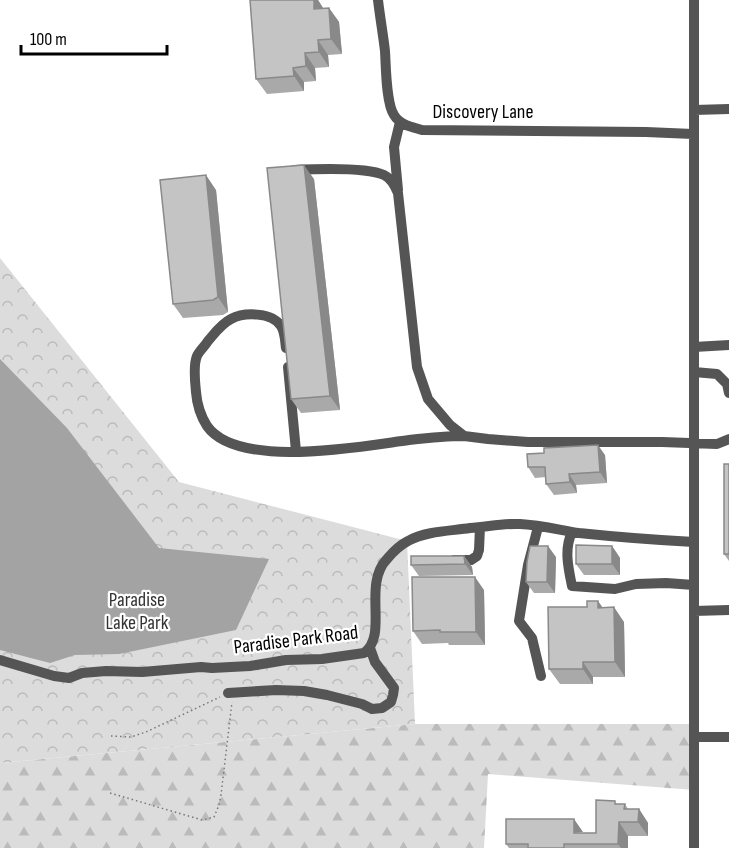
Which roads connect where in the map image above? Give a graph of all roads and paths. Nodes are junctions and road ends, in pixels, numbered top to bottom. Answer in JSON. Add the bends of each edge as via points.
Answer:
{"nodes":[{"id":1,"x":378,"y":0,"type":"edge"},
{"id":2,"x":694,"y":0,"type":"edge"},
{"id":3,"x":729,"y":109,"type":"edge"},
{"id":4,"x":694,"y":110,"type":"junction"},
{"id":5,"x":400,"y":122,"type":"junction"},
{"id":6,"x":693,"y":134,"type":"junction"},
{"id":7,"x":291,"y":170,"type":"edge"},
{"id":8,"x":399,"y":193,"type":"junction"},
{"id":9,"x":729,"y":345,"type":"edge"},
{"id":10,"x":694,"y":347,"type":"junction"},
{"id":11,"x":694,"y":372,"type":"junction"},
{"id":12,"x":729,"y":393,"type":"edge"},
{"id":13,"x":464,"y":436,"type":"junction"},
{"id":14,"x":729,"y":439,"type":"edge"},
{"id":15,"x":693,"y":443,"type":"junction"},
{"id":16,"x":296,"y":451,"type":"junction"},
{"id":17,"x":480,"y":527,"type":"junction"},
{"id":18,"x":538,"y":527,"type":"junction"},
{"id":19,"x":572,"y":532,"type":"junction"},
{"id":20,"x":694,"y":542,"type":"junction"},
{"id":21,"x":439,"y":560,"type":"edge"},
{"id":22,"x":694,"y":585,"type":"junction"},
{"id":23,"x":694,"y":610,"type":"junction"},
{"id":24,"x":729,"y":610,"type":"edge"},
{"id":25,"x":370,"y":648,"type":"junction"},
{"id":26,"x":0,"y":660,"type":"edge"},
{"id":27,"x":541,"y":676,"type":"dead end"},
{"id":28,"x":231,"y":692,"type":"junction"},
{"id":29,"x":111,"y":736,"type":"dead end"},
{"id":30,"x":694,"y":737,"type":"junction"},
{"id":31,"x":729,"y":737,"type":"edge"},
{"id":32,"x":110,"y":793,"type":"dead end"},
{"id":33,"x":694,"y":848,"type":"edge"}],
"edges":[{"from":1,"to":5,"type":"street","via":[[389,101]]},
{"from":2,"to":4,"type":"street"},
{"from":3,"to":4,"type":"street"},
{"from":4,"to":6,"type":"street"},
{"from":5,"to":6,"type":"street","name":"Discovery Lane","via":[[422,130]]},
{"from":5,"to":8,"type":"street","via":[[394,141]]},
{"from":6,"to":10,"type":"street"},
{"from":7,"to":8,"type":"street","via":[[375,172],[385,175]]},
{"from":8,"to":13,"type":"street","via":[[417,368],[428,399]]},
{"from":9,"to":10,"type":"street"},
{"from":10,"to":11,"type":"street"},
{"from":11,"to":12,"type":"street","via":[[717,374],[727,384]]},
{"from":11,"to":15,"type":"street"},
{"from":13,"to":15,"type":"street","via":[[528,442]]},
{"from":13,"to":16,"type":"street"},
{"from":14,"to":15,"type":"street","via":[[717,444]]},
{"from":15,"to":20,"type":"street"},
{"from":16,"to":16,"type":"street","via":[[252,449],[222,439],[199,413],[194,379],[197,356],[230,319],[265,316],[283,328]]},
{"from":17,"to":18,"type":"street","name":"Paradise Park Road"},
{"from":17,"to":21,"type":"street","via":[[477,556],[471,560]]},
{"from":17,"to":25,"type":"street","name":"Paradise Park Road","via":[[443,531],[407,541],[386,559],[376,579],[375,637]]},
{"from":18,"to":19,"type":"street","name":"Paradise Park Road"},
{"from":18,"to":27,"type":"street","via":[[519,621],[532,638]]},
{"from":19,"to":20,"type":"street","name":"Paradise Park Road"},
{"from":19,"to":22,"type":"street","via":[[567,543],[572,586],[615,589],[666,583]]},
{"from":20,"to":22,"type":"street"},
{"from":22,"to":23,"type":"street"},
{"from":23,"to":24,"type":"street"},
{"from":23,"to":30,"type":"street"},
{"from":25,"to":26,"type":"street","name":"Paradise Park Road","via":[[364,653],[322,659],[106,671],[69,678]]},
{"from":25,"to":28,"type":"street","via":[[394,688],[391,702],[382,708],[372,709],[304,691]]},
{"from":28,"to":29,"type":"path","via":[[146,732],[131,737]]},
{"from":28,"to":32,"type":"path","via":[[221,795],[214,817],[202,819]]},
{"from":30,"to":31,"type":"street"},
{"from":30,"to":33,"type":"street"}]}
